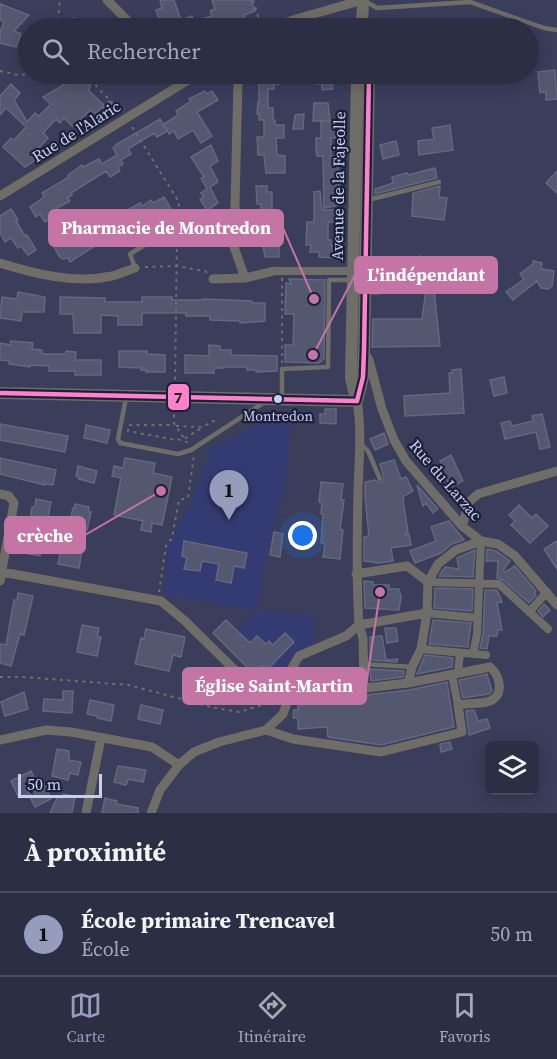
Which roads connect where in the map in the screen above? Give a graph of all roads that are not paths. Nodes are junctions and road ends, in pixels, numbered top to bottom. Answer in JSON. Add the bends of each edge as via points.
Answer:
{"nodes":[{"id":1,"x":107,"y":0,"type":"edge"},
{"id":2,"x":363,"y":0,"type":"edge"},
{"id":3,"x":125,"y":18,"type":"edge"},
{"id":4,"x":300,"y":18,"type":"edge"},
{"id":5,"x":363,"y":18,"type":"edge"},
{"id":6,"x":516,"y":18,"type":"edge"},
{"id":7,"x":539,"y":26,"type":"edge"},
{"id":8,"x":557,"y":30,"type":"edge"},
{"id":9,"x":173,"y":84,"type":"edge"},
{"id":10,"x":238,"y":84,"type":"edge"},
{"id":11,"x":357,"y":84,"type":"edge"},
{"id":12,"x":369,"y":84,"type":"edge"},
{"id":13,"x":439,"y":182,"type":"dead end"},
{"id":14,"x":0,"y":196,"type":"edge"},
{"id":15,"x":368,"y":200,"type":"junction"},
{"id":16,"x":178,"y":224,"type":"road end"},
{"id":17,"x":0,"y":263,"type":"edge"},
{"id":18,"x":135,"y":268,"type":"joint"},
{"id":19,"x":278,"y":271,"type":"joint"},
{"id":20,"x":245,"y":278,"type":"junction"},
{"id":21,"x":357,"y":278,"type":"junction"},
{"id":22,"x":213,"y":279,"type":"road end"},
{"id":23,"x":358,"y":351,"type":"junction"},
{"id":24,"x":0,"y":393,"type":"edge"},
{"id":25,"x":126,"y":397,"type":"junction"},
{"id":26,"x":268,"y":400,"type":"junction"},
{"id":27,"x":282,"y":400,"type":"junction"},
{"id":28,"x":357,"y":401,"type":"junction"},
{"id":29,"x":359,"y":443,"type":"junction"},
{"id":30,"x":557,"y":471,"type":"edge"},
{"id":31,"x":380,"y":479,"type":"dead end"},
{"id":32,"x":0,"y":494,"type":"edge"},
{"id":33,"x":462,"y":525,"type":"junction"},
{"id":34,"x":481,"y":541,"type":"junction"},
{"id":35,"x":356,"y":574,"type":"junction"},
{"id":36,"x":1,"y":576,"type":"edge"},
{"id":37,"x":428,"y":582,"type":"junction"},
{"id":38,"x":479,"y":583,"type":"junction"},
{"id":39,"x":547,"y":592,"type":"junction"},
{"id":40,"x":557,"y":605,"type":"edge"},
{"id":41,"x":529,"y":612,"type":"junction"},
{"id":42,"x":427,"y":613,"type":"junction"},
{"id":43,"x":478,"y":618,"type":"junction"},
{"id":44,"x":359,"y":625,"type":"junction"},
{"id":45,"x":548,"y":629,"type":"dead end"},
{"id":46,"x":421,"y":649,"type":"junction"},
{"id":47,"x":460,"y":653,"type":"junction"},
{"id":48,"x":473,"y":654,"type":"junction"},
{"id":49,"x":486,"y":655,"type":"dead end"},
{"id":50,"x":363,"y":664,"type":"junction"},
{"id":51,"x":412,"y":668,"type":"junction"},
{"id":52,"x":455,"y":674,"type":"junction"},
{"id":53,"x":408,"y":684,"type":"junction"},
{"id":54,"x":364,"y":688,"type":"junction"},
{"id":55,"x":289,"y":697,"type":"junction"},
{"id":56,"x":458,"y":705,"type":"junction"},
{"id":57,"x":266,"y":730,"type":"junction"},
{"id":58,"x":101,"y":738,"type":"junction"},
{"id":59,"x":0,"y":740,"type":"edge"},
{"id":60,"x":179,"y":765,"type":"junction"},
{"id":61,"x":86,"y":813,"type":"edge"},
{"id":62,"x":151,"y":813,"type":"edge"}],
"edges":[{"from":1,"to":3,"type":"street"},
{"from":2,"to":4,"type":"street"},
{"from":2,"to":5,"type":"street"},
{"from":2,"to":6,"type":"lane","via":[[377,9],[470,2]]},
{"from":7,"to":8,"type":"lane"},
{"from":9,"to":14,"type":"street","name":"Rue de l'Alaric"},
{"from":10,"to":20,"type":"street","via":[[234,247]]},
{"from":11,"to":21,"type":"street","name":"Avenue de la Fajeolle"},
{"from":12,"to":15,"type":"street","name":"Avenue de la Fajeolle"},
{"from":13,"to":15,"type":"lane"},
{"from":15,"to":21,"type":"street","name":"Avenue de la Fajeolle"},
{"from":16,"to":18,"type":"lane","via":[[130,254]]},
{"from":17,"to":18,"type":"street","via":[[30,272],[79,278],[112,276]]},
{"from":19,"to":20,"type":"street"},
{"from":19,"to":21,"type":"street"},
{"from":20,"to":22,"type":"street"},
{"from":21,"to":23,"type":"street","name":"Avenue de la Fajeolle"},
{"from":21,"to":27,"type":"lane","via":[[329,280],[328,368],[282,369]]},
{"from":23,"to":28,"type":"street","name":"Avenue de la Fajeolle","via":[[351,378]]},
{"from":23,"to":33,"type":"street","name":"Rue du Larzac","via":[[369,360],[382,409],[406,461]]},
{"from":24,"to":25,"type":"street"},
{"from":25,"to":26,"type":"street"},
{"from":25,"to":26,"type":"lane","via":[[120,443],[178,454],[192,450]]},
{"from":26,"to":27,"type":"street"},
{"from":27,"to":28,"type":"street"},
{"from":28,"to":29,"type":"street"},
{"from":29,"to":31,"type":"lane","via":[[368,451]]},
{"from":29,"to":35,"type":"street"},
{"from":30,"to":33,"type":"street","via":[[478,494],[469,502]]},
{"from":32,"to":36,"type":"street","via":[[9,496],[14,503]]},
{"from":33,"to":34,"type":"street","name":"Rue du Larzac"},
{"from":34,"to":37,"type":"street","via":[[456,550],[438,564]]},
{"from":34,"to":38,"type":"street"},
{"from":34,"to":39,"type":"street","name":"Rue du Larzac","via":[[498,544],[515,556]]},
{"from":35,"to":37,"type":"street","via":[[407,566]]},
{"from":35,"to":44,"type":"street"},
{"from":36,"to":55,"type":"street","via":[[161,601],[248,683]]},
{"from":37,"to":38,"type":"street"},
{"from":37,"to":42,"type":"street"},
{"from":38,"to":41,"type":"street","via":[[499,584]]},
{"from":38,"to":43,"type":"street"},
{"from":39,"to":40,"type":"street","name":"Rue du Larzac"},
{"from":39,"to":41,"type":"street"},
{"from":41,"to":45,"type":"street"},
{"from":42,"to":43,"type":"street"},
{"from":42,"to":44,"type":"street"},
{"from":42,"to":46,"type":"street"},
{"from":43,"to":48,"type":"street"},
{"from":44,"to":50,"type":"street"},
{"from":44,"to":55,"type":"street","via":[[346,636],[299,656],[291,670]]},
{"from":46,"to":47,"type":"street"},
{"from":46,"to":51,"type":"street"},
{"from":47,"to":48,"type":"street"},
{"from":47,"to":52,"type":"street"},
{"from":48,"to":49,"type":"street"},
{"from":50,"to":51,"type":"lane"},
{"from":50,"to":54,"type":"street"},
{"from":51,"to":53,"type":"street"},
{"from":52,"to":53,"type":"street"},
{"from":52,"to":56,"type":"street"},
{"from":52,"to":56,"type":"street","via":[[490,667],[497,673],[500,687],[497,696],[488,702]]},
{"from":53,"to":54,"type":"street"},
{"from":54,"to":55,"type":"street"},
{"from":55,"to":57,"type":"street","via":[[283,714]]},
{"from":56,"to":57,"type":"street","via":[[462,732],[381,752],[293,740]]},
{"from":57,"to":60,"type":"street","via":[[194,752]]},
{"from":58,"to":59,"type":"street","via":[[46,730]]},
{"from":58,"to":60,"type":"street","via":[[152,747]]},
{"from":58,"to":61,"type":"street"},
{"from":60,"to":62,"type":"street","via":[[160,790]]}]}
